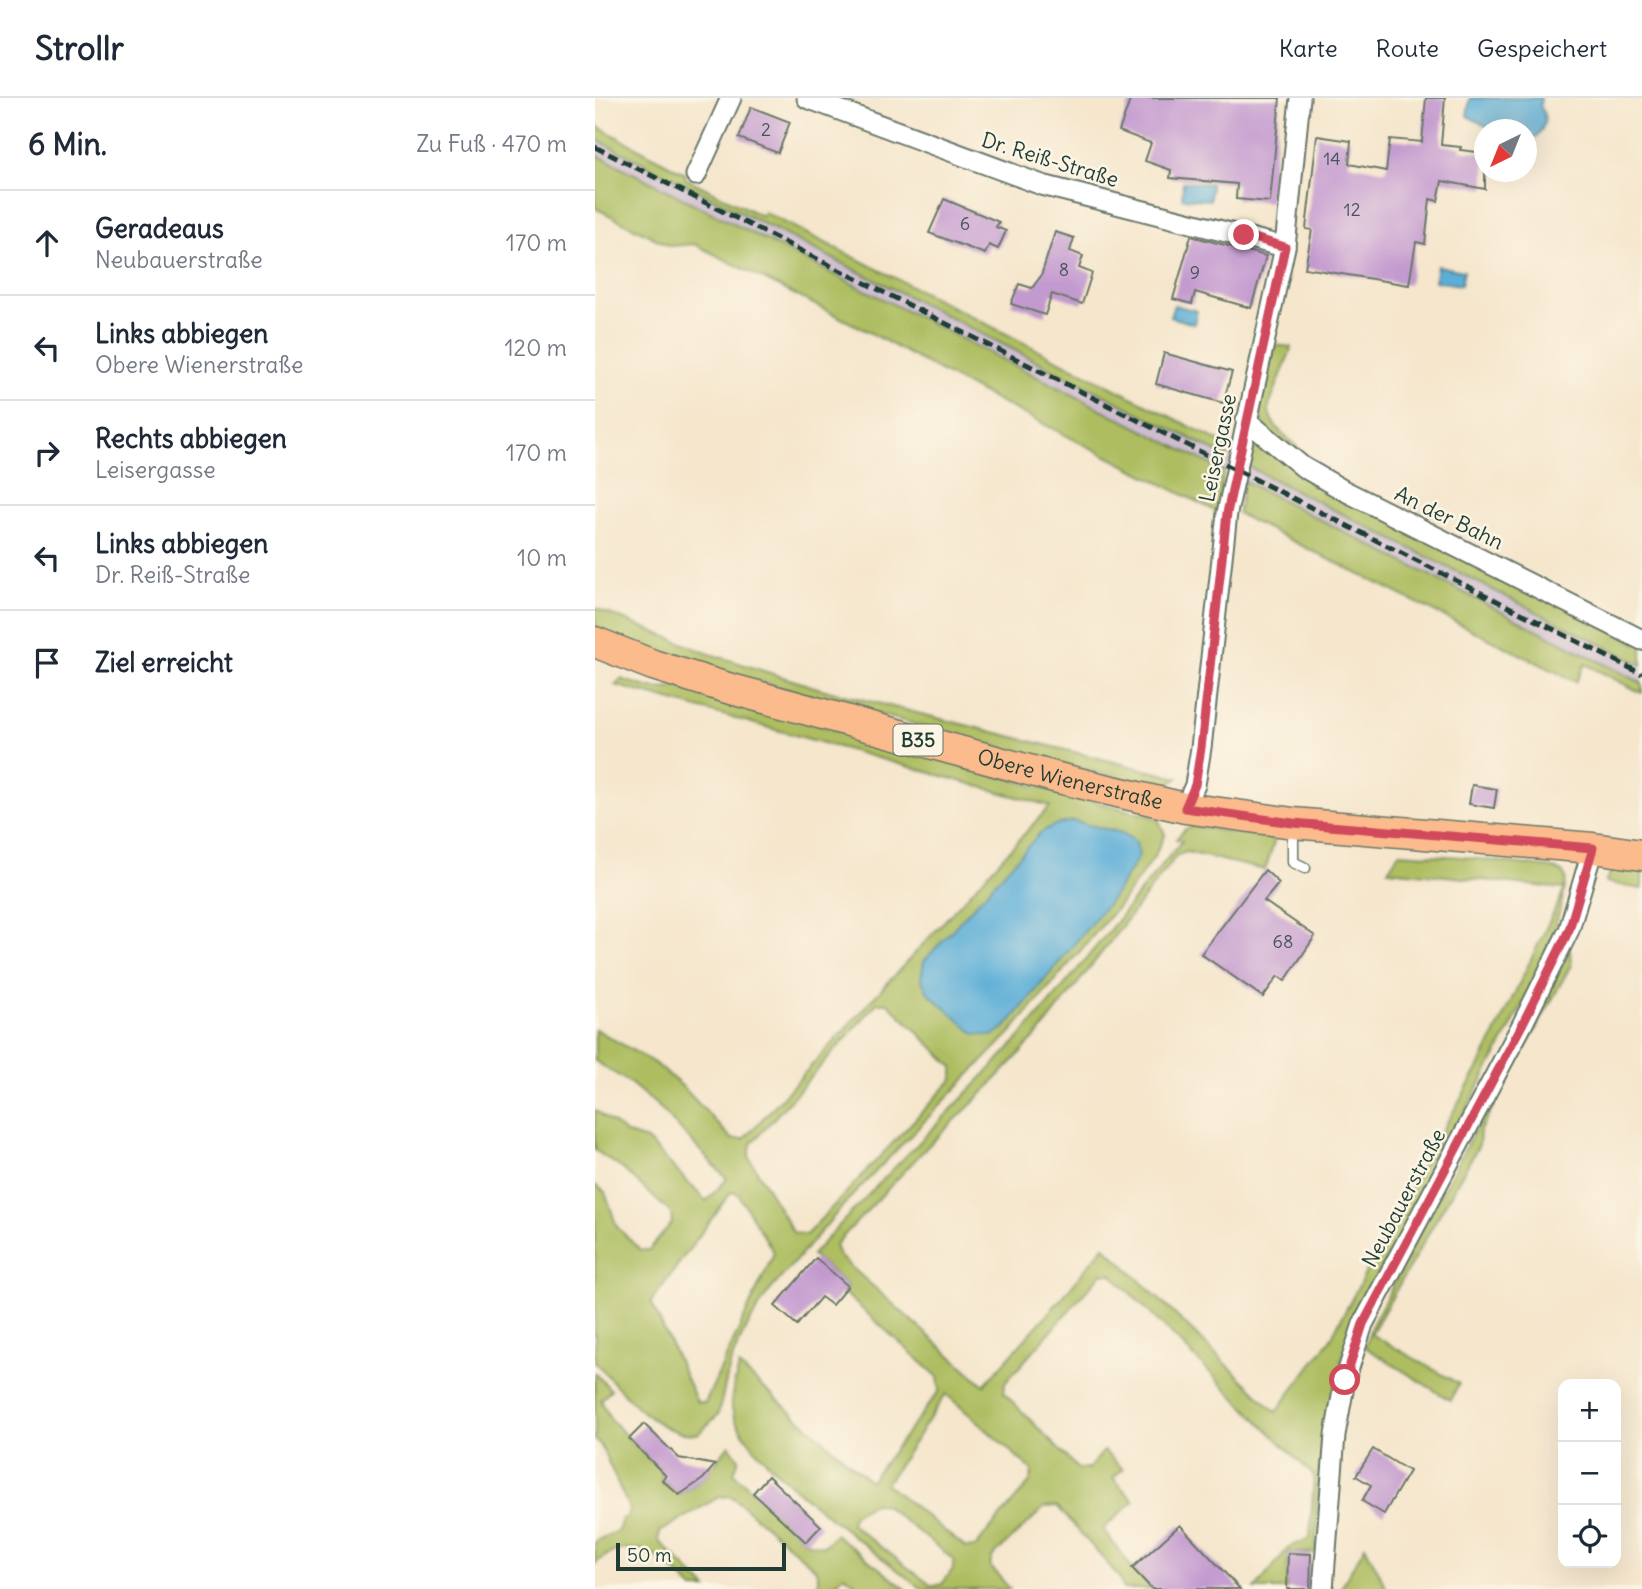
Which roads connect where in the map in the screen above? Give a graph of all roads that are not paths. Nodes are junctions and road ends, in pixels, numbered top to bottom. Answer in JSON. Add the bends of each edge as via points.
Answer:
{"nodes":[{"id":1,"x":731,"y":98,"type":"edge"},
{"id":2,"x":807,"y":98,"type":"edge"},
{"id":3,"x":1300,"y":98,"type":"edge"},
{"id":4,"x":696,"y":175,"type":"dead end"},
{"id":5,"x":1285,"y":247,"type":"junction"},
{"id":6,"x":1246,"y":421,"type":"junction"},
{"id":7,"x":1642,"y":639,"type":"edge"},
{"id":8,"x":595,"y":642,"type":"edge"},
{"id":9,"x":1185,"y":808,"type":"junction"},
{"id":10,"x":1293,"y":823,"type":"junction"},
{"id":11,"x":1593,"y":848,"type":"junction"},
{"id":12,"x":1642,"y":855,"type":"edge"},
{"id":13,"x":1305,"y":868,"type":"dead end"},
{"id":14,"x":1323,"y":1589,"type":"edge"}],
"edges":[{"from":1,"to":4,"type":"street"},
{"from":2,"to":5,"type":"street","name":"Dr. Reiß-Straße","via":[[1042,185]]},
{"from":3,"to":5,"type":"street","name":"Leisergasse"},
{"from":5,"to":6,"type":"street","name":"Leisergasse"},
{"from":6,"to":7,"type":"street","name":"An der Bahn","via":[[1303,467],[1343,490]]},
{"from":6,"to":9,"type":"street","name":"Leisergasse","via":[[1227,513],[1201,748],[1195,785]]},
{"from":8,"to":9,"type":"main road","name":"Obere Wienerstraße","number":"B35","via":[[725,687]]},
{"from":9,"to":10,"type":"main road","name":"Obere Wienerstraße","number":"B35"},
{"from":10,"to":11,"type":"main road","name":"Obere Wienerstraße","number":"B35"},
{"from":10,"to":13,"type":"lane","via":[[1293,862]]},
{"from":11,"to":12,"type":"main road","name":"Obere Wienerstraße","number":"B35"},
{"from":11,"to":14,"type":"street","name":"Neubauerstraße","via":[[1569,930],[1363,1324],[1345,1380],[1335,1435]]}]}
